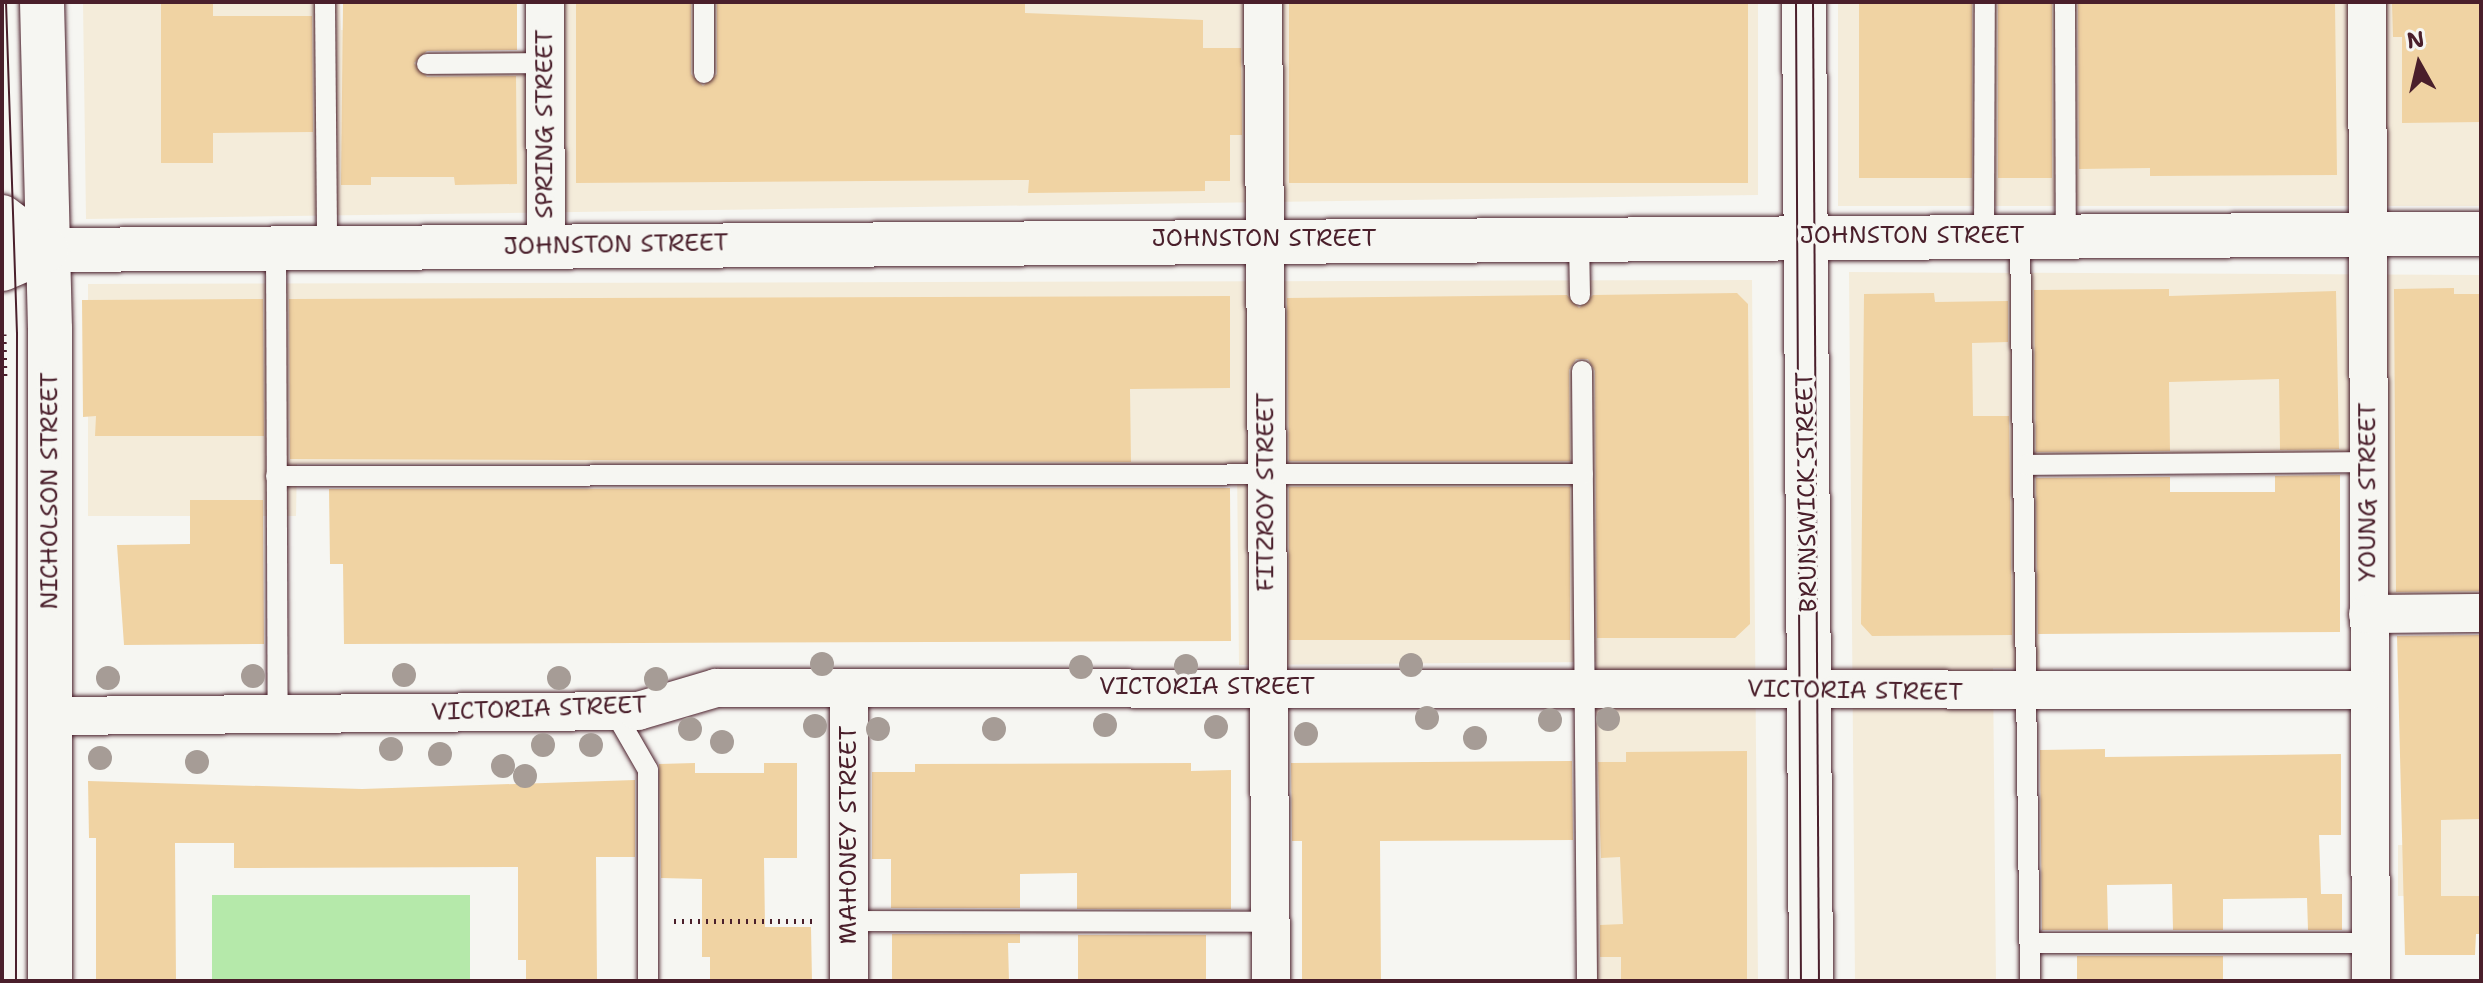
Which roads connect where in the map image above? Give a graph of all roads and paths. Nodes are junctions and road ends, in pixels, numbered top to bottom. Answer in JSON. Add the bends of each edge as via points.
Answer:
{"nodes":[{"id":1,"x":42,"y":2,"type":"edge"},
{"id":2,"x":325,"y":2,"type":"edge"},
{"id":3,"x":545,"y":2,"type":"edge"},
{"id":4,"x":704,"y":2,"type":"edge"},
{"id":5,"x":1263,"y":2,"type":"edge"},
{"id":6,"x":1804,"y":2,"type":"edge"},
{"id":7,"x":1985,"y":2,"type":"edge"},
{"id":8,"x":2065,"y":2,"type":"edge"},
{"id":9,"x":2367,"y":2,"type":"edge"},
{"id":10,"x":545,"y":63,"type":"junction"},
{"id":11,"x":427,"y":64,"type":"dead end"},
{"id":12,"x":704,"y":73,"type":"dead end"},
{"id":13,"x":2,"y":217,"type":"edge"},
{"id":14,"x":2481,"y":234,"type":"edge"},
{"id":15,"x":2066,"y":235,"type":"junction"},
{"id":16,"x":1804,"y":236,"type":"junction"},
{"id":17,"x":2002,"y":236,"type":"junction"},
{"id":18,"x":2366,"y":236,"type":"junction"},
{"id":19,"x":1579,"y":238,"type":"junction"},
{"id":20,"x":1264,"y":239,"type":"junction"},
{"id":21,"x":546,"y":246,"type":"junction"},
{"id":22,"x":276,"y":248,"type":"junction"},
{"id":23,"x":327,"y":248,"type":"junction"},
{"id":24,"x":46,"y":250,"type":"junction"},
{"id":25,"x":2,"y":269,"type":"edge"},
{"id":26,"x":1580,"y":295,"type":"dead end"},
{"id":27,"x":4,"y":334,"type":"edge"},
{"id":28,"x":1582,"y":371,"type":"dead end"},
{"id":29,"x":5,"y":380,"type":"dead end"},
{"id":30,"x":2367,"y":462,"type":"junction"},
{"id":31,"x":2026,"y":465,"type":"junction"},
{"id":32,"x":1583,"y":474,"type":"junction"},
{"id":33,"x":1266,"y":475,"type":"junction"},
{"id":34,"x":276,"y":476,"type":"junction"},
{"id":35,"x":2481,"y":613,"type":"edge"},
{"id":36,"x":2368,"y":614,"type":"junction"},
{"id":37,"x":1268,"y":686,"type":"junction"},
{"id":38,"x":1808,"y":688,"type":"junction"},
{"id":39,"x":849,"y":689,"type":"junction"},
{"id":40,"x":1583,"y":690,"type":"junction"},
{"id":41,"x":2369,"y":690,"type":"junction"},
{"id":42,"x":2026,"y":694,"type":"junction"},
{"id":43,"x":614,"y":711,"type":"junction"},
{"id":44,"x":278,"y":714,"type":"junction"},
{"id":45,"x":50,"y":716,"type":"junction"},
{"id":46,"x":849,"y":921,"type":"junction"},
{"id":47,"x":1270,"y":922,"type":"junction"},
{"id":48,"x":667,"y":936,"type":"dead end"},
{"id":49,"x":2030,"y":943,"type":"junction"},
{"id":50,"x":2371,"y":943,"type":"junction"},
{"id":51,"x":50,"y":981,"type":"edge"},
{"id":52,"x":648,"y":981,"type":"edge"},
{"id":53,"x":849,"y":981,"type":"edge"},
{"id":54,"x":1271,"y":981,"type":"edge"},
{"id":55,"x":1587,"y":981,"type":"edge"},
{"id":56,"x":1811,"y":981,"type":"edge"},
{"id":57,"x":2030,"y":981,"type":"edge"},
{"id":58,"x":2371,"y":981,"type":"edge"}],
"edges":[{"from":1,"to":24,"type":"main road","name":"NICHOLSON STREET"},
{"from":2,"to":23,"type":"lane"},
{"from":3,"to":10,"type":"street","name":"SPRING STREET"},
{"from":4,"to":12,"type":"lane"},
{"from":5,"to":20,"type":"street","name":"FITZROY STREET"},
{"from":6,"to":16,"type":"main road","name":"BRUNSWICK STREET"},
{"from":7,"to":17,"type":"lane"},
{"from":8,"to":15,"type":"lane"},
{"from":9,"to":18,"type":"street","name":"YOUNG STREET"},
{"from":10,"to":11,"type":"lane"},
{"from":10,"to":21,"type":"street","name":"SPRING STREET"},
{"from":13,"to":24,"type":"main road"},
{"from":14,"to":18,"type":"main road","name":"JOHNSTON STREET"},
{"from":15,"to":17,"type":"main road","name":"JOHNSTON STREET"},
{"from":15,"to":18,"type":"main road","name":"JOHNSTON STREET"},
{"from":16,"to":17,"type":"main road","name":"JOHNSTON STREET"},
{"from":16,"to":19,"type":"main road","name":"JOHNSTON STREET"},
{"from":16,"to":38,"type":"main road","name":"BRUNSWICK STREET"},
{"from":17,"to":31,"type":"lane"},
{"from":18,"to":30,"type":"street","name":"YOUNG STREET"},
{"from":19,"to":20,"type":"main road","name":"JOHNSTON STREET"},
{"from":19,"to":26,"type":"lane"},
{"from":20,"to":21,"type":"main road","name":"JOHNSTON STREET"},
{"from":20,"to":33,"type":"street","name":"FITZROY STREET"},
{"from":21,"to":23,"type":"main road","name":"JOHNSTON STREET"},
{"from":22,"to":23,"type":"main road","name":"JOHNSTON STREET"},
{"from":22,"to":24,"type":"main road","name":"JOHNSTON STREET"},
{"from":22,"to":34,"type":"lane"},
{"from":24,"to":25,"type":"main road"},
{"from":24,"to":45,"type":"main road","name":"NICHOLSON STREET"},
{"from":27,"to":29,"type":"path"},
{"from":28,"to":32,"type":"lane"},
{"from":30,"to":31,"type":"lane"},
{"from":30,"to":36,"type":"street","name":"YOUNG STREET"},
{"from":31,"to":42,"type":"lane"},
{"from":32,"to":33,"type":"lane"},
{"from":32,"to":40,"type":"lane"},
{"from":33,"to":34,"type":"lane"},
{"from":33,"to":37,"type":"street","name":"FITZROY STREET"},
{"from":34,"to":44,"type":"lane"},
{"from":35,"to":36,"type":"street"},
{"from":36,"to":41,"type":"street","name":"YOUNG STREET"},
{"from":37,"to":39,"type":"street","name":"VICTORIA STREET"},
{"from":37,"to":40,"type":"street","name":"VICTORIA STREET"},
{"from":37,"to":47,"type":"street","name":"FITZROY STREET"},
{"from":38,"to":40,"type":"street","name":"VICTORIA STREET"},
{"from":38,"to":42,"type":"street","name":"VICTORIA STREET"},
{"from":38,"to":56,"type":"main road","name":"BRUNSWICK STREET"},
{"from":39,"to":43,"type":"street","name":"VICTORIA STREET","via":[[716,688],[638,711]]},
{"from":39,"to":46,"type":"street","name":"MAHONEY STREET"},
{"from":40,"to":55,"type":"lane"},
{"from":41,"to":42,"type":"street","name":"VICTORIA STREET"},
{"from":41,"to":50,"type":"street","name":"YOUNG STREET"},
{"from":42,"to":49,"type":"lane"},
{"from":43,"to":44,"type":"street","name":"VICTORIA STREET"},
{"from":43,"to":52,"type":"lane","via":[[648,770]]},
{"from":44,"to":45,"type":"street","name":"VICTORIA STREET"},
{"from":45,"to":51,"type":"main road","name":"NICHOLSON STREET"},
{"from":46,"to":47,"type":"lane"},
{"from":46,"to":48,"type":"path","via":[[667,921]]},
{"from":46,"to":53,"type":"street","name":"MAHONEY STREET"},
{"from":47,"to":54,"type":"street","name":"FITZROY STREET"},
{"from":49,"to":50,"type":"lane"},
{"from":49,"to":57,"type":"lane"},
{"from":50,"to":58,"type":"street","name":"YOUNG STREET"}]}
